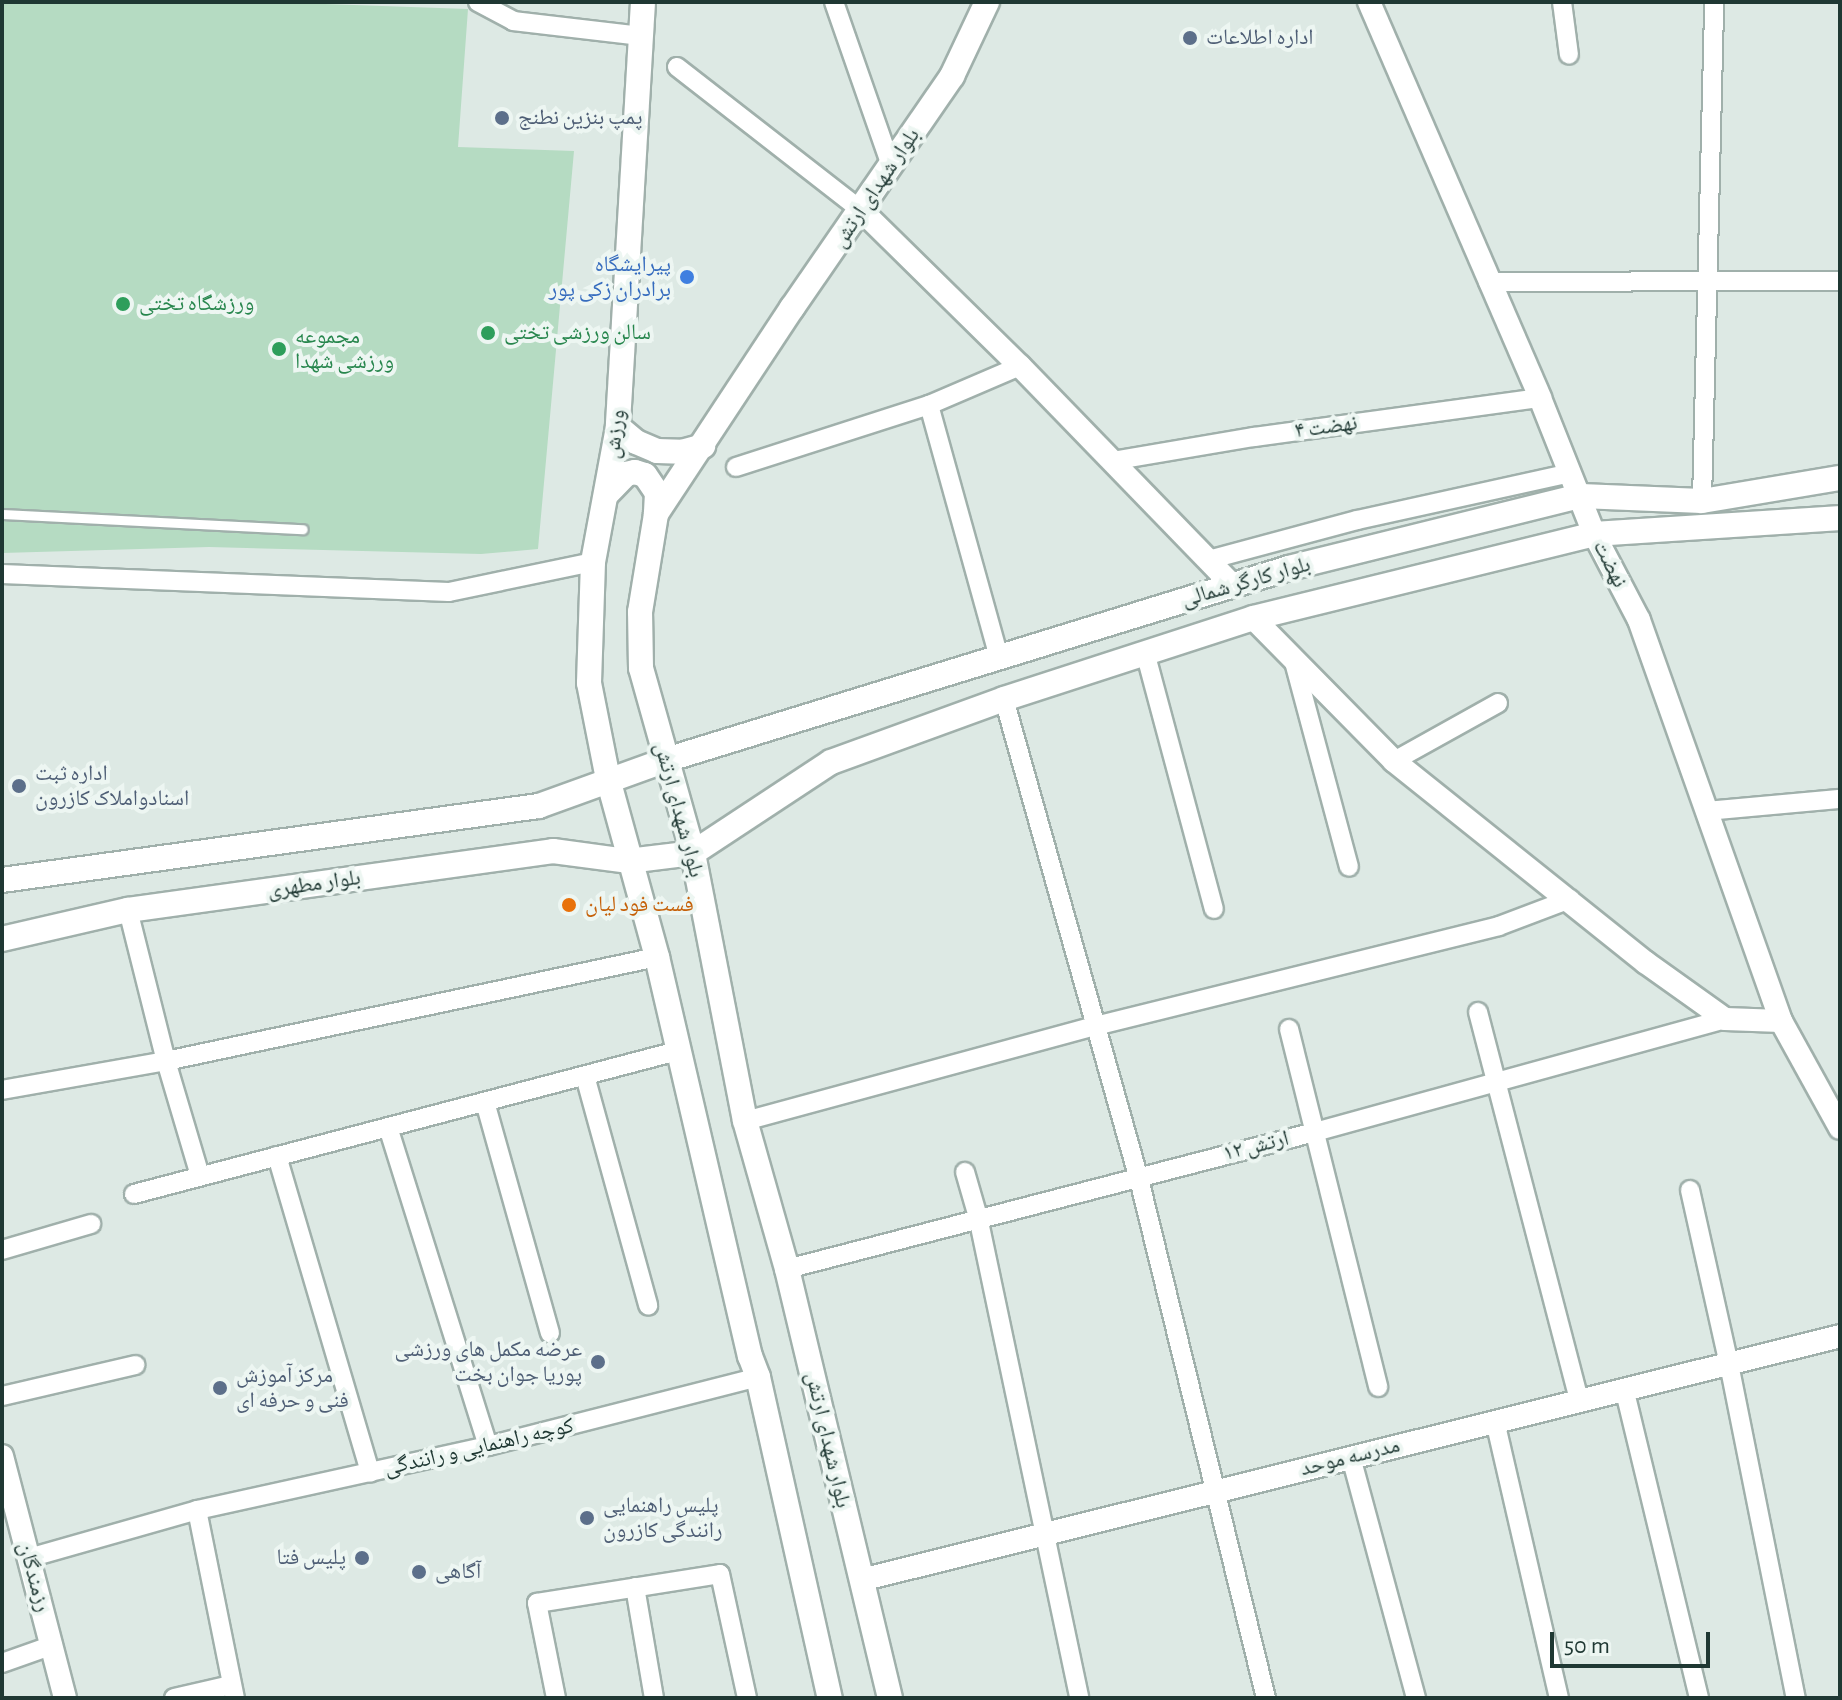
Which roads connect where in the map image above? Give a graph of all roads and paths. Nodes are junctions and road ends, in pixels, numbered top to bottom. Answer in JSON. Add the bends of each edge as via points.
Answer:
{"nodes":[{"id":1,"x":478,"y":2,"type":"edge"},
{"id":2,"x":643,"y":2,"type":"edge"},
{"id":3,"x":834,"y":2,"type":"edge"},
{"id":4,"x":987,"y":2,"type":"edge"},
{"id":5,"x":1369,"y":2,"type":"edge"},
{"id":6,"x":1562,"y":2,"type":"edge"},
{"id":7,"x":1714,"y":2,"type":"edge"},
{"id":8,"x":641,"y":36,"type":"junction"},
{"id":9,"x":1569,"y":55,"type":"dead end"},
{"id":10,"x":677,"y":67,"type":"dead end"},
{"id":11,"x":891,"y":166,"type":"junction"},
{"id":12,"x":861,"y":210,"type":"junction"},
{"id":13,"x":1840,"y":281,"type":"edge"},
{"id":14,"x":1488,"y":282,"type":"junction"},
{"id":15,"x":1705,"y":282,"type":"junction"},
{"id":16,"x":1020,"y":366,"type":"junction"},
{"id":17,"x":1540,"y":398,"type":"junction"},
{"id":18,"x":929,"y":405,"type":"junction"},
{"id":19,"x":618,"y":427,"type":"junction"},
{"id":20,"x":703,"y":446,"type":"junction"},
{"id":21,"x":1112,"y":461,"type":"junction"},
{"id":22,"x":736,"y":467,"type":"dead end"},
{"id":23,"x":1571,"y":473,"type":"junction"},
{"id":24,"x":1840,"y":478,"type":"edge"},
{"id":25,"x":606,"y":495,"type":"junction"},
{"id":26,"x":1581,"y":496,"type":"junction"},
{"id":27,"x":1702,"y":501,"type":"junction"},
{"id":28,"x":2,"y":514,"type":"edge"},
{"id":29,"x":656,"y":514,"type":"junction"},
{"id":30,"x":1840,"y":518,"type":"edge"},
{"id":31,"x":303,"y":529,"type":"dead end"},
{"id":32,"x":1594,"y":534,"type":"junction"},
{"id":33,"x":1208,"y":560,"type":"junction"},
{"id":34,"x":593,"y":562,"type":"junction"},
{"id":35,"x":2,"y":574,"type":"edge"},
{"id":36,"x":1232,"y":585,"type":"junction"},
{"id":37,"x":1253,"y":618,"type":"junction"},
{"id":38,"x":1145,"y":652,"type":"junction"},
{"id":39,"x":999,"y":657,"type":"junction"},
{"id":40,"x":1293,"y":658,"type":"junction"},
{"id":41,"x":1004,"y":699,"type":"junction"},
{"id":42,"x":1498,"y":703,"type":"dead end"},
{"id":43,"x":666,"y":760,"type":"junction"},
{"id":44,"x":1394,"y":761,"type":"junction"},
{"id":45,"x":608,"y":779,"type":"junction"},
{"id":46,"x":1840,"y":799,"type":"edge"},
{"id":47,"x":1707,"y":811,"type":"junction"},
{"id":48,"x":693,"y":853,"type":"junction"},
{"id":49,"x":628,"y":861,"type":"junction"},
{"id":50,"x":1349,"y":867,"type":"dead end"},
{"id":51,"x":2,"y":880,"type":"edge"},
{"id":52,"x":1570,"y":899,"type":"junction"},
{"id":53,"x":1214,"y":909,"type":"dead end"},
{"id":54,"x":128,"y":910,"type":"junction"},
{"id":55,"x":2,"y":939,"type":"edge"},
{"id":56,"x":657,"y":957,"type":"junction"},
{"id":57,"x":1478,"y":1012,"type":"dead end"},
{"id":58,"x":1725,"y":1019,"type":"junction"},
{"id":59,"x":1781,"y":1021,"type":"junction"},
{"id":60,"x":1095,"y":1026,"type":"junction"},
{"id":61,"x":1289,"y":1029,"type":"dead end"},
{"id":62,"x":677,"y":1051,"type":"junction"},
{"id":63,"x":166,"y":1061,"type":"junction"},
{"id":64,"x":585,"y":1076,"type":"junction"},
{"id":65,"x":1496,"y":1080,"type":"junction"},
{"id":66,"x":2,"y":1090,"type":"edge"},
{"id":67,"x":485,"y":1102,"type":"junction"},
{"id":68,"x":745,"y":1121,"type":"junction"},
{"id":69,"x":388,"y":1127,"type":"junction"},
{"id":70,"x":1840,"y":1128,"type":"edge"},
{"id":71,"x":1315,"y":1132,"type":"junction"},
{"id":72,"x":277,"y":1156,"type":"junction"},
{"id":73,"x":965,"y":1172,"type":"dead end"},
{"id":74,"x":1138,"y":1175,"type":"junction"},
{"id":75,"x":200,"y":1176,"type":"junction"},
{"id":76,"x":1690,"y":1190,"type":"dead end"},
{"id":77,"x":134,"y":1194,"type":"dead end"},
{"id":78,"x":978,"y":1217,"type":"junction"},
{"id":79,"x":91,"y":1224,"type":"dead end"},
{"id":80,"x":2,"y":1250,"type":"edge"},
{"id":81,"x":787,"y":1269,"type":"junction"},
{"id":82,"x":648,"y":1305,"type":"dead end"},
{"id":83,"x":550,"y":1333,"type":"dead end"},
{"id":84,"x":1840,"y":1336,"type":"edge"},
{"id":85,"x":1729,"y":1364,"type":"junction"},
{"id":86,"x":135,"y":1365,"type":"dead end"},
{"id":87,"x":758,"y":1377,"type":"junction"},
{"id":88,"x":1378,"y":1387,"type":"dead end"},
{"id":89,"x":1625,"y":1392,"type":"junction"},
{"id":90,"x":2,"y":1396,"type":"edge"},
{"id":91,"x":1579,"y":1400,"type":"junction"},
{"id":92,"x":1495,"y":1421,"type":"junction"},
{"id":93,"x":488,"y":1446,"type":"junction"},
{"id":94,"x":2,"y":1456,"type":"edge"},
{"id":95,"x":1351,"y":1457,"type":"junction"},
{"id":96,"x":370,"y":1473,"type":"junction"},
{"id":97,"x":1217,"y":1490,"type":"junction"},
{"id":98,"x":197,"y":1510,"type":"junction"},
{"id":99,"x":1047,"y":1536,"type":"junction"},
{"id":100,"x":29,"y":1558,"type":"junction"},
{"id":101,"x":861,"y":1580,"type":"junction"},
{"id":102,"x":635,"y":1587,"type":"junction"},
{"id":103,"x":53,"y":1645,"type":"junction"},
{"id":104,"x":2,"y":1663,"type":"edge"},
{"id":105,"x":233,"y":1691,"type":"edge"},
{"id":106,"x":65,"y":1698,"type":"edge"},
{"id":107,"x":174,"y":1698,"type":"edge"},
{"id":108,"x":556,"y":1698,"type":"edge"},
{"id":109,"x":654,"y":1698,"type":"edge"},
{"id":110,"x":747,"y":1698,"type":"edge"},
{"id":111,"x":830,"y":1698,"type":"edge"},
{"id":112,"x":890,"y":1698,"type":"edge"},
{"id":113,"x":1079,"y":1698,"type":"edge"},
{"id":114,"x":1266,"y":1698,"type":"edge"},
{"id":115,"x":1416,"y":1698,"type":"edge"},
{"id":116,"x":1559,"y":1698,"type":"edge"},
{"id":117,"x":1699,"y":1698,"type":"edge"},
{"id":118,"x":1796,"y":1698,"type":"edge"}],
"edges":[{"from":1,"to":8,"type":"street","via":[[513,21]]},
{"from":2,"to":8,"type":"main road","name":"ورزش"},
{"from":3,"to":11,"type":"street"},
{"from":4,"to":11,"type":"main road","name":"بلوار شهدای ارتش","via":[[952,76]]},
{"from":5,"to":14,"type":"street","name":"نهضت"},
{"from":6,"to":9,"type":"street"},
{"from":7,"to":15,"type":"street"},
{"from":8,"to":19,"type":"main road","name":"ورزش"},
{"from":10,"to":12,"type":"street"},
{"from":11,"to":12,"type":"main road","name":"بلوار شهدای ارتش"},
{"from":12,"to":16,"type":"street"},
{"from":12,"to":20,"type":"main road","name":"بلوار شهدای ارتش"},
{"from":13,"to":15,"type":"street"},
{"from":14,"to":15,"type":"street"},
{"from":14,"to":17,"type":"street","name":"نهضت"},
{"from":15,"to":27,"type":"street"},
{"from":16,"to":18,"type":"street"},
{"from":16,"to":21,"type":"street"},
{"from":17,"to":21,"type":"street","name":"نهضت ۴"},
{"from":17,"to":23,"type":"street","name":"نهضت"},
{"from":18,"to":22,"type":"street"},
{"from":18,"to":39,"type":"street"},
{"from":19,"to":20,"type":"main road","via":[[657,451]]},
{"from":19,"to":25,"type":"main road","name":"ورزش"},
{"from":20,"to":29,"type":"main road","name":"بلوار شهدای ارتش"},
{"from":21,"to":33,"type":"street"},
{"from":23,"to":26,"type":"street","name":"نهضت"},
{"from":23,"to":33,"type":"street","via":[[1357,520]]},
{"from":24,"to":27,"type":"main road","name":"بلوار کارگر شمالی"},
{"from":25,"to":29,"type":"main road","via":[[626,474],[645,475],[657,493]]},
{"from":25,"to":34,"type":"main road","name":"ورزش"},
{"from":26,"to":27,"type":"main road","name":"بلوار کارگر شمالی"},
{"from":26,"to":32,"type":"street","name":"نهضت"},
{"from":26,"to":36,"type":"main road","name":"بلوار کارگر شمالی"},
{"from":28,"to":31,"type":"lane"},
{"from":29,"to":43,"type":"main road","name":"بلوار شهدای ارتش","via":[[640,612],[641,668]]},
{"from":30,"to":32,"type":"main road","name":"بلوار کارگر شمالی"},
{"from":32,"to":37,"type":"main road","name":"بلوار کارگر شمالی"},
{"from":32,"to":47,"type":"street","name":"نهضت","via":[[1639,620]]},
{"from":33,"to":36,"type":"street"},
{"from":34,"to":35,"type":"street","via":[[449,592]]},
{"from":34,"to":45,"type":"main road","name":"ورزش","via":[[589,683]]},
{"from":36,"to":39,"type":"main road","name":"بلوار کارگر شمالی"},
{"from":37,"to":38,"type":"main road","name":"بلوار کارگر شمالی"},
{"from":37,"to":40,"type":"street"},
{"from":38,"to":41,"type":"main road","name":"بلوار کارگر شمالی"},
{"from":38,"to":53,"type":"street"},
{"from":39,"to":43,"type":"main road","name":"بلوار کارگر شمالی"},
{"from":40,"to":44,"type":"street"},
{"from":40,"to":50,"type":"street"},
{"from":41,"to":48,"type":"main road","name":"بلوار کارگر شمالی","via":[[831,762]]},
{"from":41,"to":60,"type":"street"},
{"from":42,"to":44,"type":"street"},
{"from":43,"to":45,"type":"main road","name":"بلوار مطهری"},
{"from":43,"to":48,"type":"main road","name":"بلوار شهدای ارتش"},
{"from":44,"to":52,"type":"street"},
{"from":45,"to":49,"type":"main road","name":"ورزش"},
{"from":45,"to":51,"type":"main road","name":"بلوار مطهری","via":[[539,806]]},
{"from":46,"to":47,"type":"street"},
{"from":47,"to":59,"type":"street","name":"نهضت"},
{"from":48,"to":49,"type":"main road","name":"بلوار مطهری"},
{"from":48,"to":68,"type":"main road","name":"بلوار شهدای ارتش"},
{"from":49,"to":54,"type":"main road","name":"بلوار مطهری","via":[[553,851]]},
{"from":49,"to":56,"type":"main road"},
{"from":52,"to":58,"type":"street"},
{"from":52,"to":60,"type":"street","via":[[1499,926]]},
{"from":54,"to":55,"type":"main road","name":"بلوار مطهری"},
{"from":54,"to":63,"type":"street"},
{"from":56,"to":62,"type":"main road"},
{"from":56,"to":63,"type":"street"},
{"from":57,"to":65,"type":"street"},
{"from":58,"to":59,"type":"street"},
{"from":58,"to":65,"type":"street","name":"ارتش ۱۲"},
{"from":59,"to":70,"type":"street","name":"نهضت"},
{"from":60,"to":68,"type":"street"},
{"from":60,"to":74,"type":"street"},
{"from":61,"to":71,"type":"street"},
{"from":62,"to":64,"type":"street"},
{"from":62,"to":87,"type":"main road"},
{"from":63,"to":66,"type":"street"},
{"from":63,"to":75,"type":"street"},
{"from":64,"to":67,"type":"street"},
{"from":64,"to":82,"type":"street"},
{"from":65,"to":71,"type":"street","name":"ارتش ۱۲"},
{"from":65,"to":91,"type":"street"},
{"from":67,"to":69,"type":"street"},
{"from":67,"to":83,"type":"street"},
{"from":68,"to":81,"type":"main road","name":"بلوار شهدای ارتش"},
{"from":69,"to":72,"type":"street"},
{"from":69,"to":93,"type":"street"},
{"from":71,"to":74,"type":"street","name":"ارتش ۱۲"},
{"from":71,"to":88,"type":"street"},
{"from":72,"to":75,"type":"street"},
{"from":72,"to":96,"type":"street"},
{"from":73,"to":78,"type":"street"},
{"from":74,"to":78,"type":"street","name":"ارتش ۱۲"},
{"from":74,"to":97,"type":"street"},
{"from":75,"to":77,"type":"street"},
{"from":76,"to":85,"type":"street"},
{"from":78,"to":81,"type":"street","name":"ارتش ۱۲"},
{"from":78,"to":99,"type":"street"},
{"from":79,"to":80,"type":"street"},
{"from":81,"to":101,"type":"main road","name":"بلوار شهدای ارتش"},
{"from":84,"to":85,"type":"street","name":"مدرسه موحد"},
{"from":85,"to":89,"type":"street","name":"مدرسه موحد"},
{"from":85,"to":118,"type":"street"},
{"from":86,"to":90,"type":"street"},
{"from":87,"to":93,"type":"street","name":"کوچه راهنمایی و رانندگی"},
{"from":87,"to":111,"type":"main road"},
{"from":89,"to":91,"type":"street","name":"مدرسه موحد"},
{"from":89,"to":117,"type":"street"},
{"from":91,"to":92,"type":"street","name":"مدرسه موحد"},
{"from":92,"to":95,"type":"street","name":"مدرسه موحد"},
{"from":92,"to":116,"type":"street"},
{"from":93,"to":96,"type":"street","name":"کوچه راهنمایی و رانندگی"},
{"from":94,"to":100,"type":"street","name":"رزمندگان"},
{"from":95,"to":97,"type":"street","name":"مدرسه موحد"},
{"from":95,"to":115,"type":"street"},
{"from":96,"to":98,"type":"street","name":"کوچه راهنمایی و رانندگی"},
{"from":97,"to":99,"type":"street","name":"مدرسه موحد"},
{"from":97,"to":114,"type":"street"},
{"from":98,"to":100,"type":"street","name":"کوچه راهنمایی و رانندگی"},
{"from":98,"to":105,"type":"street"},
{"from":99,"to":101,"type":"street","name":"مدرسه موحد"},
{"from":99,"to":113,"type":"street"},
{"from":100,"to":103,"type":"street","name":"رزمندگان"},
{"from":101,"to":112,"type":"main road","name":"بلوار شهدای ارتش"},
{"from":102,"to":108,"type":"street","via":[[537,1603]]},
{"from":102,"to":109,"type":"street"},
{"from":102,"to":110,"type":"street","via":[[720,1574]]},
{"from":103,"to":104,"type":"street"},
{"from":103,"to":106,"type":"street","name":"رزمندگان"},
{"from":105,"to":107,"type":"street"}]}
